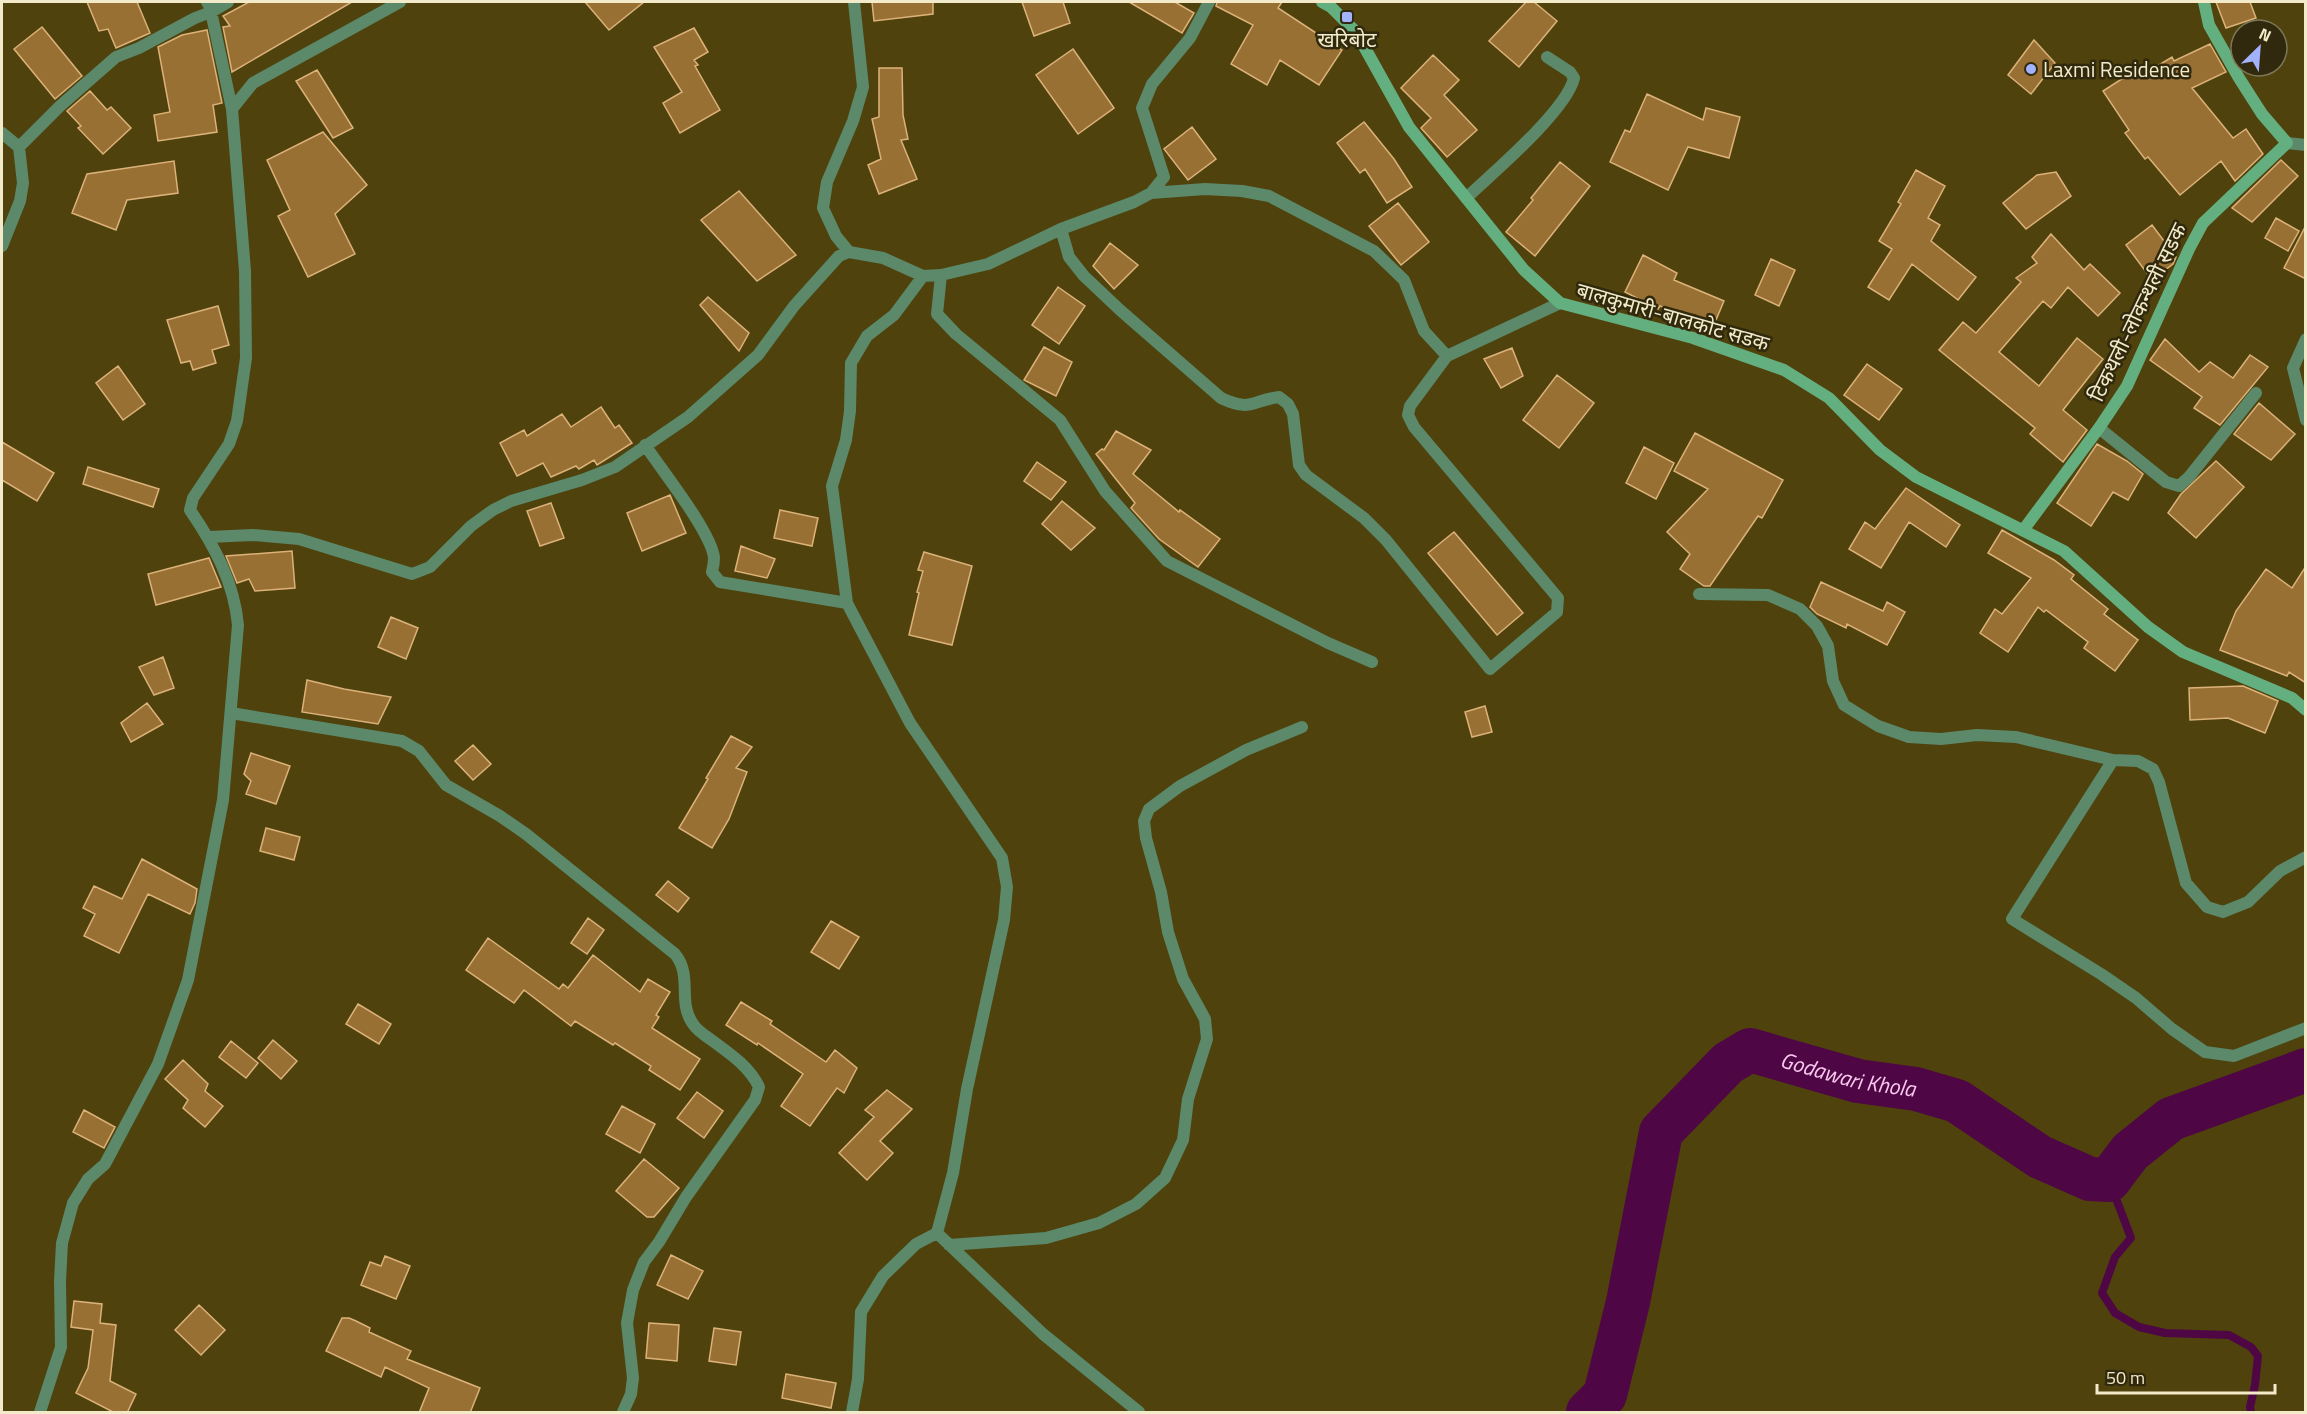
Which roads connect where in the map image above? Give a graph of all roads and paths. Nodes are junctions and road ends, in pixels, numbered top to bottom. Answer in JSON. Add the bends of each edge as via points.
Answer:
{"nodes":[{"id":1,"x":228,"y":2,"type":"edge"},
{"id":2,"x":400,"y":2,"type":"edge"},
{"id":3,"x":854,"y":2,"type":"edge"},
{"id":4,"x":1209,"y":2,"type":"edge"},
{"id":5,"x":2204,"y":2,"type":"edge"},
{"id":6,"x":1330,"y":3,"type":"edge"},
{"id":7,"x":209,"y":7,"type":"edge"},
{"id":8,"x":1547,"y":57,"type":"dead end"},
{"id":9,"x":232,"y":109,"type":"junction"},
{"id":10,"x":2,"y":133,"type":"edge"},
{"id":11,"x":2287,"y":143,"type":"junction"},
{"id":12,"x":2306,"y":145,"type":"edge"},
{"id":13,"x":20,"y":147,"type":"junction"},
{"id":14,"x":1152,"y":193,"type":"junction"},
{"id":15,"x":1466,"y":198,"type":"junction"},
{"id":16,"x":1061,"y":229,"type":"junction"},
{"id":17,"x":2,"y":246,"type":"edge"},
{"id":18,"x":849,"y":252,"type":"junction"},
{"id":19,"x":941,"y":275,"type":"junction"},
{"id":20,"x":923,"y":276,"type":"junction"},
{"id":21,"x":1560,"y":303,"type":"junction"},
{"id":22,"x":2306,"y":339,"type":"edge"},
{"id":23,"x":1447,"y":356,"type":"junction"},
{"id":24,"x":2256,"y":393,"type":"dead end"},
{"id":25,"x":2306,"y":420,"type":"edge"},
{"id":26,"x":2099,"y":428,"type":"junction"},
{"id":27,"x":645,"y":446,"type":"junction"},
{"id":28,"x":2024,"y":529,"type":"junction"},
{"id":29,"x":208,"y":537,"type":"junction"},
{"id":30,"x":1700,"y":594,"type":"dead end"},
{"id":31,"x":847,"y":603,"type":"junction"},
{"id":32,"x":1372,"y":662,"type":"dead end"},
{"id":33,"x":2306,"y":710,"type":"edge"},
{"id":34,"x":231,"y":713,"type":"junction"},
{"id":35,"x":1302,"y":727,"type":"dead end"},
{"id":36,"x":2113,"y":760,"type":"junction"},
{"id":37,"x":2306,"y":857,"type":"edge"},
{"id":38,"x":2306,"y":1028,"type":"edge"},
{"id":39,"x":937,"y":1233,"type":"junction"},
{"id":40,"x":949,"y":1245,"type":"junction"},
{"id":41,"x":40,"y":1413,"type":"edge"},
{"id":42,"x":623,"y":1413,"type":"edge"},
{"id":43,"x":852,"y":1413,"type":"edge"},
{"id":44,"x":1139,"y":1413,"type":"edge"}],
"edges":[{"from":1,"to":7,"type":"street"},
{"from":2,"to":9,"type":"street","via":[[253,83]]},
{"from":3,"to":18,"type":"street","via":[[863,87],[827,182],[824,208],[836,236]]},
{"from":4,"to":14,"type":"street","via":[[1190,38],[1152,84],[1142,108],[1164,177]]},
{"from":5,"to":11,"type":"main road","via":[[2209,25],[2239,78]]},
{"from":6,"to":15,"type":"main road","name":"बालकुमारी-बालकोट सडक","via":[[1356,32],[1409,127]]},
{"from":7,"to":9,"type":"street"},
{"from":7,"to":13,"type":"street","via":[[195,18],[116,57]]},
{"from":8,"to":15,"type":"street","via":[[1570,72],[1574,78],[1571,88],[1509,160]]},
{"from":9,"to":29,"type":"street","via":[[245,271],[246,358],[237,421],[229,444],[193,498],[190,510]]},
{"from":10,"to":13,"type":"street"},
{"from":11,"to":12,"type":"street"},
{"from":11,"to":26,"type":"main road","name":"टिकथली-लोकन्थली सडक","via":[[2203,223],[2127,386]]},
{"from":13,"to":17,"type":"street","via":[[20,201]]},
{"from":14,"to":16,"type":"street"},
{"from":14,"to":23,"type":"street","via":[[1205,189],[1269,196],[1374,251],[1404,280],[1424,331]]},
{"from":15,"to":21,"type":"main road","name":"बालकुमारी-बालकोट सडक","via":[[1524,270]]},
{"from":16,"to":19,"type":"street","via":[[988,264]]},
{"from":16,"to":23,"type":"street","via":[[1069,257],[1084,276],[1221,398],[1237,405],[1255,405],[1278,397],[1288,404],[1293,414],[1299,465],[1306,475],[1364,518],[1386,540],[1490,669],[1557,612],[1558,598],[1408,415],[1410,406]]},
{"from":18,"to":20,"type":"street","via":[[883,258]]},
{"from":18,"to":27,"type":"street","via":[[839,256],[815,280],[758,355],[688,417]]},
{"from":19,"to":20,"type":"street"},
{"from":19,"to":32,"type":"street","via":[[937,314],[1060,420],[1105,491],[1167,561]]},
{"from":20,"to":31,"type":"street","via":[[894,315],[867,336],[851,363],[846,440],[832,486]]},
{"from":21,"to":23,"type":"street"},
{"from":21,"to":28,"type":"main road","name":"बालकुमारी-बालकोट सडक","via":[[1693,338],[1785,370],[1829,398],[1880,450],[1916,477]]},
{"from":22,"to":25,"type":"street","via":[[2293,368]]},
{"from":24,"to":26,"type":"street","via":[[2179,486],[2166,483]]},
{"from":26,"to":28,"type":"main road","name":"टिकथली-लोकन्थली सडक"},
{"from":27,"to":29,"type":"street","via":[[615,467],[493,510],[430,567],[412,574],[299,538]]},
{"from":27,"to":31,"type":"street","via":[[696,518],[710,544],[712,572],[720,582]]},
{"from":28,"to":33,"type":"main road","name":"बालकुमारी-बालकोट सडक","via":[[2064,550],[2148,627],[2183,652],[2292,699]]},
{"from":29,"to":34,"type":"street","via":[[236,601],[238,625]]},
{"from":30,"to":36,"type":"street","via":[[1768,595],[1800,609],[1817,626],[1828,646],[1833,681],[1844,705],[1878,726],[1909,737],[2016,737]]},
{"from":31,"to":39,"type":"street","via":[[910,723],[1002,858],[1007,887],[1004,920],[953,1173]]},
{"from":34,"to":41,"type":"street","via":[[223,800],[188,980],[158,1064],[105,1164],[88,1179],[73,1203],[62,1243],[61,1347]]},
{"from":34,"to":42,"type":"street","via":[[402,741],[419,751],[446,785],[526,834],[675,954],[685,970],[687,1015],[694,1027],[754,1076],[759,1087],[755,1100],[686,1197],[644,1262],[637,1280],[627,1323],[633,1378]]},
{"from":35,"to":40,"type":"street","via":[[1246,750],[1180,786],[1149,809],[1144,821],[1168,932],[1183,979],[1205,1018],[1207,1039],[1188,1099],[1183,1140],[1165,1178],[1136,1204],[1099,1223],[1046,1238]]},
{"from":36,"to":37,"type":"street","via":[[2138,761],[2153,769],[2186,883],[2206,907],[2223,912],[2248,902],[2280,871]]},
{"from":36,"to":38,"type":"street","via":[[2012,919],[2136,998],[2205,1052],[2234,1056]]},
{"from":39,"to":40,"type":"street"},
{"from":39,"to":43,"type":"street","via":[[916,1244],[883,1276],[861,1312]]},
{"from":40,"to":44,"type":"street","via":[[1042,1334]]}]}
